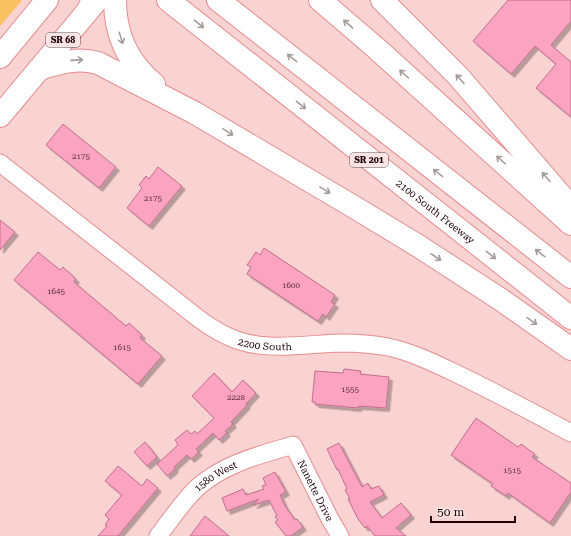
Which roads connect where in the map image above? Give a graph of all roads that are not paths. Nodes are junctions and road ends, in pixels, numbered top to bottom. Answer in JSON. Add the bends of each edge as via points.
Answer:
{"nodes":[{"id":1,"x":47,"y":0,"type":"edge"},
{"id":2,"x":115,"y":0,"type":"edge"},
{"id":3,"x":168,"y":0,"type":"edge"},
{"id":4,"x":218,"y":0,"type":"edge"},
{"id":5,"x":320,"y":0,"type":"edge"},
{"id":6,"x":382,"y":0,"type":"edge"},
{"id":7,"x":93,"y":4,"type":"edge"},
{"id":8,"x":0,"y":57,"type":"edge"},
{"id":9,"x":39,"y":69,"type":"junction"},
{"id":10,"x":194,"y":112,"type":"junction"},
{"id":11,"x":0,"y":116,"type":"edge"},
{"id":12,"x":0,"y":163,"type":"edge"},
{"id":13,"x":571,"y":207,"type":"edge"},
{"id":14,"x":571,"y":224,"type":"edge"},
{"id":15,"x":571,"y":278,"type":"edge"},
{"id":16,"x":571,"y":318,"type":"edge"},
{"id":17,"x":571,"y":349,"type":"edge"},
{"id":18,"x":571,"y":433,"type":"edge"},
{"id":19,"x":293,"y":445,"type":"joint"},
{"id":20,"x":158,"y":536,"type":"edge"},
{"id":21,"x":340,"y":536,"type":"edge"}],
"edges":[{"from":1,"to":8,"type":"main road"},
{"from":2,"to":10,"type":"main road","one_way":true,"via":[[115,16],[122,42],[135,66],[154,84]]},
{"from":3,"to":16,"type":"main road","name":"2100 South Freeway","number":"SR 201","one_way":true},
{"from":15,"to":4,"type":"main road","one_way":true},
{"from":14,"to":5,"type":"main road","one_way":true},
{"from":13,"to":6,"type":"main road","one_way":true,"via":[[458,76]]},
{"from":7,"to":9,"type":"main road","number":"SR 68"},
{"from":9,"to":10,"type":"main road","one_way":true,"via":[[77,60],[89,60]]},
{"from":9,"to":11,"type":"main road","number":"SR 68"},
{"from":10,"to":17,"type":"main road","one_way":true,"via":[[420,247]]},
{"from":12,"to":18,"type":"street","name":"2200 South","via":[[192,314],[222,334],[246,343],[264,346],[349,343],[387,347],[405,352],[467,379]]},
{"from":19,"to":20,"type":"street","name":"1580 West","via":[[223,469],[199,486]]},
{"from":19,"to":21,"type":"street","name":"Nanette Drive"}]}
